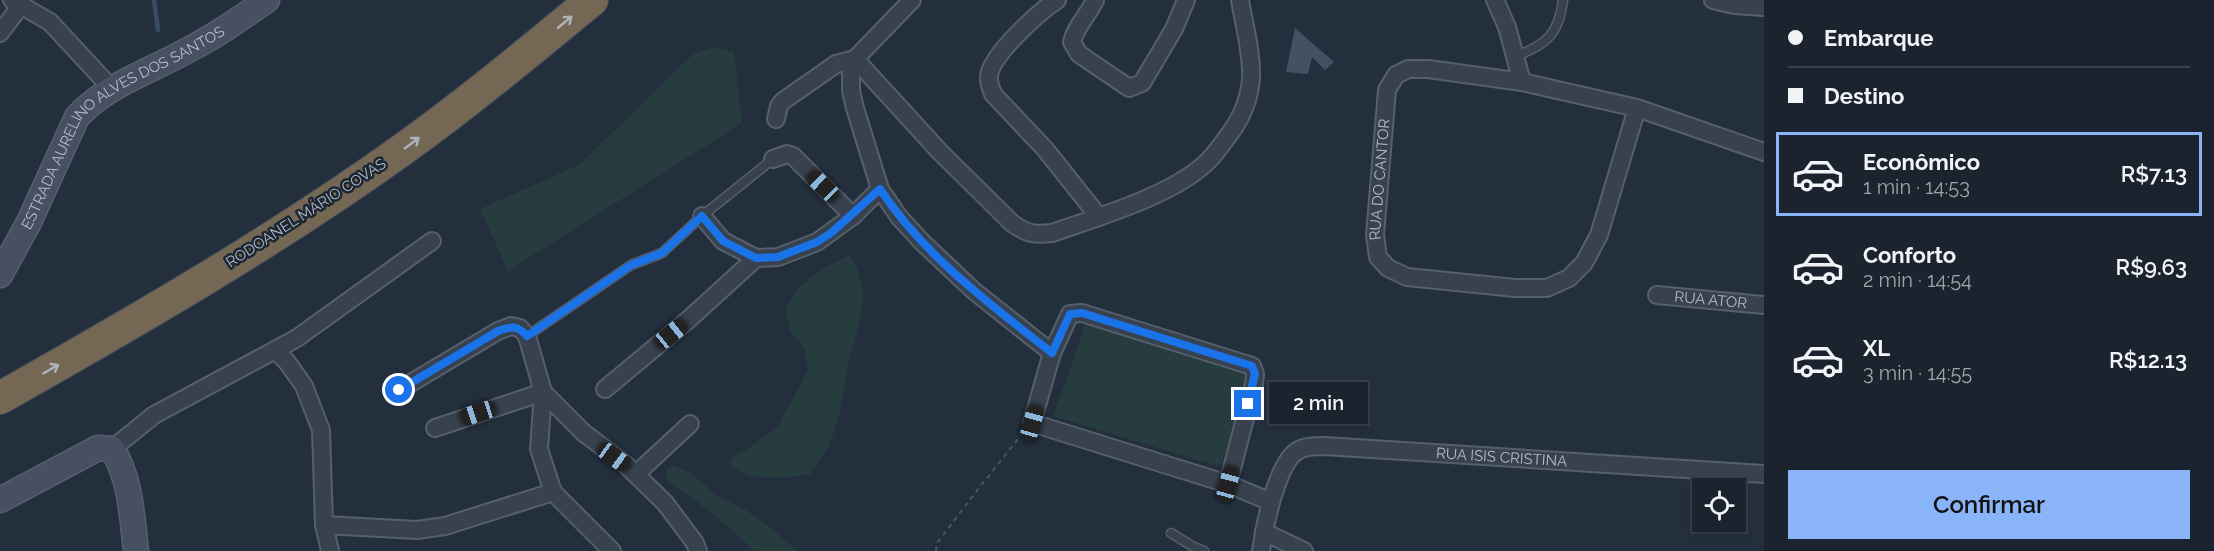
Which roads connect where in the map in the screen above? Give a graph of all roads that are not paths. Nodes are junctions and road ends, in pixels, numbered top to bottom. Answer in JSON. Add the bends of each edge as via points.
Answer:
{"nodes":[{"id":1,"x":267,"y":0,"type":"edge"},
{"id":2,"x":592,"y":0,"type":"edge"},
{"id":3,"x":912,"y":0,"type":"edge"},
{"id":4,"x":1057,"y":0,"type":"edge"},
{"id":5,"x":1095,"y":0,"type":"edge"},
{"id":6,"x":1186,"y":0,"type":"edge"},
{"id":7,"x":1240,"y":0,"type":"edge"},
{"id":8,"x":1495,"y":0,"type":"edge"},
{"id":9,"x":1563,"y":0,"type":"edge"},
{"id":10,"x":1713,"y":0,"type":"edge"},
{"id":11,"x":17,"y":2,"type":"edge"},
{"id":12,"x":1764,"y":7,"type":"edge"},
{"id":13,"x":0,"y":33,"type":"edge"},
{"id":14,"x":1516,"y":56,"type":"junction"},
{"id":15,"x":855,"y":58,"type":"junction"},
{"id":16,"x":1521,"y":82,"type":"junction"},
{"id":17,"x":112,"y":89,"type":"junction"},
{"id":18,"x":1637,"y":108,"type":"junction"},
{"id":19,"x":776,"y":119,"type":"dead end"},
{"id":20,"x":1764,"y":152,"type":"edge"},
{"id":21,"x":773,"y":159,"type":"joint"},
{"id":22,"x":880,"y":189,"type":"junction"},
{"id":23,"x":702,"y":216,"type":"junction"},
{"id":24,"x":853,"y":216,"type":"junction"},
{"id":25,"x":1099,"y":217,"type":"junction"},
{"id":26,"x":432,"y":242,"type":"dead end"},
{"id":27,"x":756,"y":258,"type":"junction"},
{"id":28,"x":0,"y":275,"type":"edge"},
{"id":29,"x":1657,"y":295,"type":"dead end"},
{"id":30,"x":1764,"y":305,"type":"edge"},
{"id":31,"x":527,"y":336,"type":"junction"},
{"id":32,"x":275,"y":350,"type":"junction"},
{"id":33,"x":1052,"y":353,"type":"junction"},
{"id":34,"x":605,"y":388,"type":"dead end"},
{"id":35,"x":399,"y":390,"type":"dead end"},
{"id":36,"x":543,"y":392,"type":"junction"},
{"id":37,"x":0,"y":398,"type":"edge"},
{"id":38,"x":690,"y":424,"type":"dead end"},
{"id":39,"x":435,"y":428,"type":"dead end"},
{"id":40,"x":112,"y":449,"type":"junction"},
{"id":41,"x":636,"y":474,"type":"junction"},
{"id":42,"x":1764,"y":474,"type":"edge"},
{"id":43,"x":1228,"y":484,"type":"junction"},
{"id":44,"x":553,"y":492,"type":"junction"},
{"id":45,"x":0,"y":500,"type":"edge"},
{"id":46,"x":1271,"y":502,"type":"junction"},
{"id":47,"x":324,"y":525,"type":"junction"},
{"id":48,"x":1264,"y":532,"type":"junction"},
{"id":49,"x":1171,"y":533,"type":"dead end"},
{"id":50,"x":136,"y":551,"type":"edge"},
{"id":51,"x":330,"y":551,"type":"edge"},
{"id":52,"x":612,"y":551,"type":"edge"},
{"id":53,"x":698,"y":551,"type":"edge"},
{"id":54,"x":1204,"y":551,"type":"edge"},
{"id":55,"x":1261,"y":551,"type":"edge"},
{"id":56,"x":1304,"y":551,"type":"edge"}],
"edges":[{"from":1,"to":17,"type":"main road","name":"ESTRADA AURELINO ALVES DOS SANTOS","via":[[190,50]]},
{"from":37,"to":2,"type":"highway","name":"RODOANEL MÁRIO COVAS","one_way":true,"via":[[152,312],[337,195],[407,147]]},
{"from":3,"to":15,"type":"street"},
{"from":4,"to":25,"type":"street","via":[[1033,19],[992,65],[989,82],[993,94],[1045,149]]},
{"from":5,"to":6,"type":"street","via":[[1072,42],[1079,54],[1129,88],[1142,83]]},
{"from":7,"to":25,"type":"street","via":[[1251,78],[1239,121],[1208,162],[1186,178]]},
{"from":8,"to":14,"type":"street"},
{"from":9,"to":14,"type":"lane","via":[[1555,31],[1546,42]]},
{"from":10,"to":12,"type":"street"},
{"from":11,"to":13,"type":"street"},
{"from":11,"to":17,"type":"street","via":[[50,22]]},
{"from":14,"to":16,"type":"street"},
{"from":15,"to":19,"type":"street","via":[[836,64],[783,101]]},
{"from":15,"to":22,"type":"street","via":[[851,91]]},
{"from":15,"to":25,"type":"street","via":[[940,152],[1013,224],[1036,235]]},
{"from":16,"to":18,"type":"street","name":"RUA DO CANTOR"},
{"from":16,"to":18,"type":"street","name":"RUA DO CANTOR","via":[[1428,69],[1408,69],[1396,75],[1387,90],[1375,235],[1378,257],[1388,268],[1407,277],[1515,288],[1547,288],[1569,278],[1584,262],[1599,235]]},
{"from":17,"to":28,"type":"main road","name":"ESTRADA AURELINO ALVES DOS SANTOS","via":[[77,117]]},
{"from":18,"to":20,"type":"street","name":"RUA DO CANTOR"},
{"from":21,"to":23,"type":"lane"},
{"from":21,"to":24,"type":"street","via":[[786,154],[793,156]]},
{"from":22,"to":24,"type":"street"},
{"from":22,"to":33,"type":"street","via":[[898,217],[922,242],[974,291]]},
{"from":23,"to":27,"type":"street","via":[[723,241]]},
{"from":23,"to":31,"type":"lane","via":[[662,253],[631,265]]},
{"from":24,"to":27,"type":"street","via":[[817,242],[778,257]]},
{"from":26,"to":32,"type":"street"},
{"from":27,"to":34,"type":"street"},
{"from":29,"to":30,"type":"street","name":"RUA ATOR"},
{"from":31,"to":35,"type":"street","via":[[520,328],[511,326],[498,331]]},
{"from":31,"to":36,"type":"street"},
{"from":32,"to":40,"type":"street","via":[[154,415]]},
{"from":32,"to":47,"type":"street","via":[[304,386],[321,430]]},
{"from":33,"to":43,"type":"street","via":[[1032,423]]},
{"from":33,"to":43,"type":"street","via":[[1070,314],[1082,313],[1252,366],[1254,384]]},
{"from":36,"to":39,"type":"street"},
{"from":36,"to":41,"type":"street","via":[[584,433]]},
{"from":36,"to":44,"type":"street","via":[[539,449]]},
{"from":38,"to":41,"type":"street"},
{"from":40,"to":45,"type":"main road","via":[[98,448]]},
{"from":40,"to":50,"type":"main road","via":[[131,504]]},
{"from":41,"to":53,"type":"street","via":[[665,503]]},
{"from":42,"to":46,"type":"street","name":"RUA ISIS CRISTINA","via":[[1324,446],[1294,452]]},
{"from":43,"to":46,"type":"street"},
{"from":44,"to":47,"type":"street","via":[[480,516],[427,528]]},
{"from":44,"to":52,"type":"street"},
{"from":46,"to":48,"type":"street"},
{"from":47,"to":51,"type":"street"},
{"from":48,"to":55,"type":"street"},
{"from":48,"to":56,"type":"street"},
{"from":49,"to":54,"type":"lane"}]}
